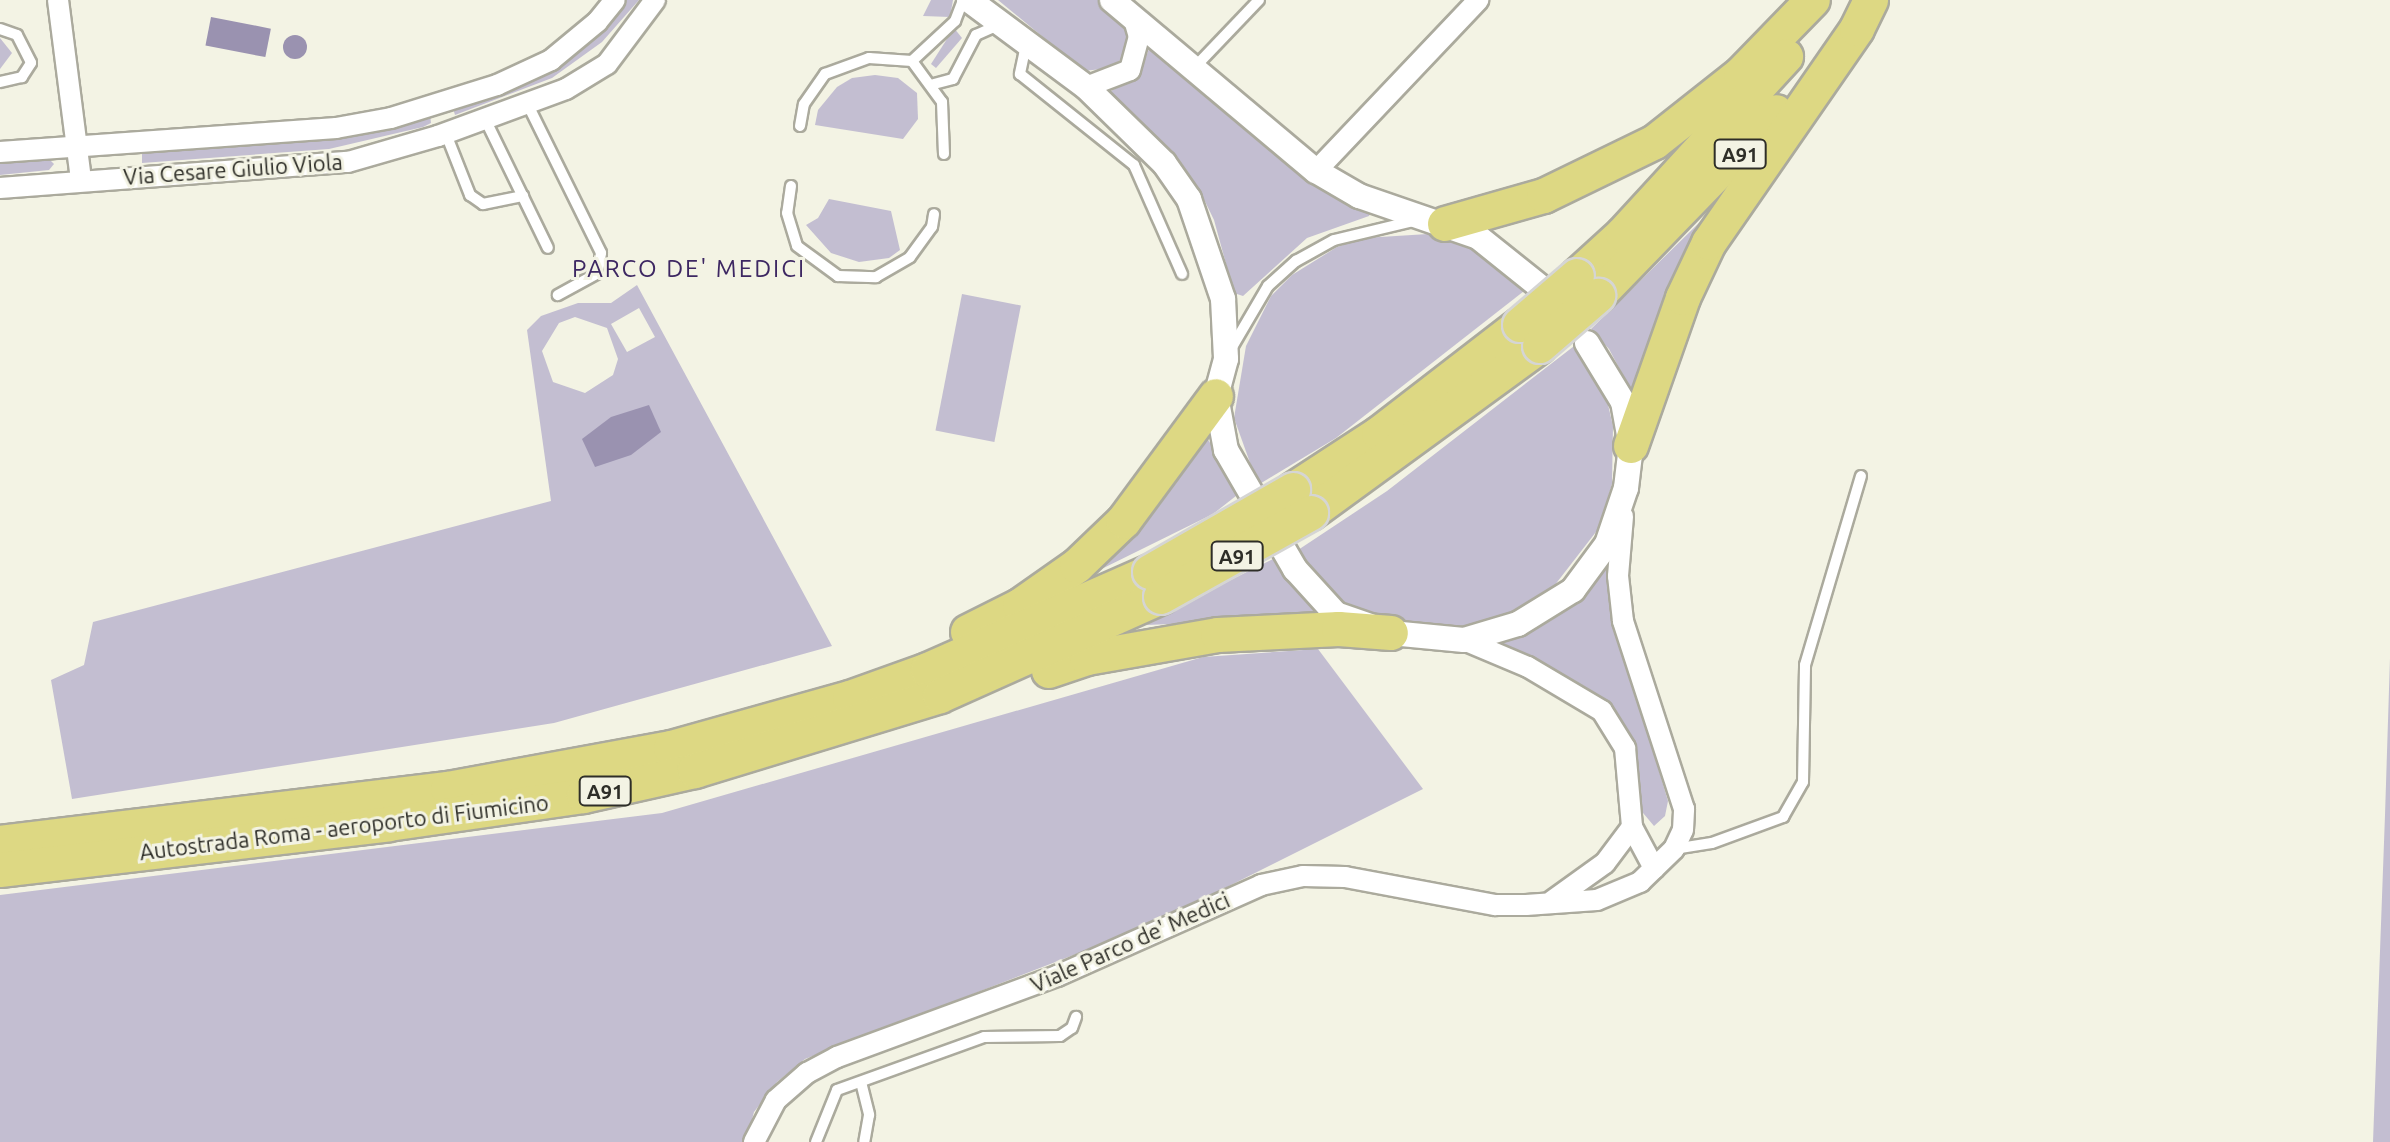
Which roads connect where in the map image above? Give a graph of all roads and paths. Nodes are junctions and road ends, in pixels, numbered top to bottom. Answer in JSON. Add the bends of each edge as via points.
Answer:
{"nodes":[{"id":1,"x":58,"y":0,"type":"edge"},
{"id":2,"x":615,"y":0,"type":"edge"},
{"id":3,"x":655,"y":0,"type":"edge"},
{"id":4,"x":966,"y":0,"type":"edge"},
{"id":5,"x":1112,"y":0,"type":"edge"},
{"id":6,"x":1259,"y":0,"type":"edge"},
{"id":7,"x":1478,"y":0,"type":"edge"},
{"id":8,"x":1813,"y":0,"type":"edge"},
{"id":9,"x":1830,"y":0,"type":"edge"},
{"id":10,"x":1869,"y":0,"type":"edge"},
{"id":11,"x":1134,"y":19,"type":"junction"},
{"id":12,"x":1001,"y":24,"type":"junction"},
{"id":13,"x":0,"y":29,"type":"edge"},
{"id":14,"x":1026,"y":43,"type":"junction"},
{"id":15,"x":912,"y":61,"type":"junction"},
{"id":16,"x":1193,"y":69,"type":"junction"},
{"id":17,"x":0,"y":82,"type":"edge"},
{"id":18,"x":934,"y":84,"type":"junction"},
{"id":19,"x":1086,"y":87,"type":"junction"},
{"id":20,"x":437,"y":104,"type":"junction"},
{"id":21,"x":528,"y":105,"type":"junction"},
{"id":22,"x":486,"y":121,"type":"junction"},
{"id":23,"x":800,"y":126,"type":"dead end"},
{"id":24,"x":446,"y":134,"type":"junction"},
{"id":25,"x":78,"y":144,"type":"junction"},
{"id":26,"x":0,"y":152,"type":"edge"},
{"id":27,"x":944,"y":154,"type":"dead end"},
{"id":28,"x":1316,"y":171,"type":"junction"},
{"id":29,"x":81,"y":180,"type":"junction"},
{"id":30,"x":791,"y":186,"type":"dead end"},
{"id":31,"x":0,"y":188,"type":"edge"},
{"id":32,"x":523,"y":196,"type":"junction"},
{"id":33,"x":934,"y":214,"type":"dead end"},
{"id":34,"x":1434,"y":222,"type":"junction"},
{"id":35,"x":548,"y":248,"type":"dead end"},
{"id":36,"x":1182,"y":274,"type":"dead end"},
{"id":37,"x":1538,"y":285,"type":"dead end"},
{"id":38,"x":1588,"y":286,"type":"junction"},
{"id":39,"x":558,"y":295,"type":"dead end"},
{"id":40,"x":1587,"y":343,"type":"dead end"},
{"id":41,"x":1226,"y":359,"type":"junction"},
{"id":42,"x":1216,"y":396,"type":"junction"},
{"id":43,"x":1631,"y":446,"type":"junction"},
{"id":44,"x":1861,"y":476,"type":"dead end"},
{"id":45,"x":1626,"y":488,"type":"junction"},
{"id":46,"x":1156,"y":584,"type":"junction"},
{"id":47,"x":1391,"y":633,"type":"junction"},
{"id":48,"x":1464,"y":640,"type":"junction"},
{"id":49,"x":940,"y":696,"type":"junction"},
{"id":50,"x":850,"y":698,"type":"junction"},
{"id":51,"x":1632,"y":827,"type":"junction"},
{"id":52,"x":0,"y":843,"type":"edge"},
{"id":53,"x":1674,"y":849,"type":"junction"},
{"id":54,"x":1654,"y":868,"type":"junction"},
{"id":55,"x":0,"y":870,"type":"edge"},
{"id":56,"x":1552,"y":901,"type":"junction"},
{"id":57,"x":1076,"y":1017,"type":"dead end"},
{"id":58,"x":861,"y":1082,"type":"junction"},
{"id":59,"x":754,"y":1142,"type":"edge"},
{"id":60,"x":816,"y":1142,"type":"edge"},
{"id":61,"x":864,"y":1142,"type":"edge"}],
"edges":[{"from":1,"to":25,"type":"street"},
{"from":2,"to":20,"type":"street","name":"Via Cesare Giulio Viola","via":[[551,60]]},
{"from":3,"to":21,"type":"street","name":"Via Cesare Giulio Viola","via":[[607,64]]},
{"from":4,"to":12,"type":"street"},
{"from":4,"to":15,"type":"lane","via":[[955,21]]},
{"from":5,"to":11,"type":"street"},
{"from":6,"to":16,"type":"lane"},
{"from":7,"to":28,"type":"street"},
{"from":8,"to":34,"type":"highway","via":[[1741,74],[1655,142],[1544,196]]},
{"from":9,"to":38,"type":"highway","name":"Autostrada Roma - aeroporto di Fiumicino","number":"A91","via":[[1768,80]]},
{"from":10,"to":38,"type":"highway","name":"Autostrada Roma - aeroporto di Fiumicino","number":"A91","via":[[1750,143]]},
{"from":10,"to":43,"type":"highway","via":[[1857,29],[1709,243],[1683,298]]},
{"from":11,"to":16,"type":"street"},
{"from":11,"to":19,"type":"street","via":[[1138,52],[1130,70]]},
{"from":12,"to":14,"type":"street"},
{"from":12,"to":18,"type":"lane","via":[[976,35],[953,79]]},
{"from":13,"to":17,"type":"lane","via":[[17,35],[31,63],[22,77]]},
{"from":14,"to":19,"type":"street"},
{"from":14,"to":36,"type":"lane","via":[[1020,74],[1134,165]]},
{"from":15,"to":18,"type":"lane"},
{"from":15,"to":23,"type":"lane","via":[[869,58],[825,74],[804,104]]},
{"from":16,"to":28,"type":"street"},
{"from":18,"to":27,"type":"lane","via":[[942,102]]},
{"from":19,"to":41,"type":"street","via":[[1164,163],[1189,199],[1223,299]]},
{"from":20,"to":24,"type":"street"},
{"from":20,"to":25,"type":"street","name":"Via Cesare Giulio Viola","via":[[336,128]]},
{"from":21,"to":22,"type":"street","name":"Via Cesare Giulio Viola"},
{"from":21,"to":39,"type":"lane","via":[[601,253],[598,273]]},
{"from":22,"to":24,"type":"street","name":"Via Cesare Giulio Viola"},
{"from":22,"to":32,"type":"lane"},
{"from":24,"to":29,"type":"street","name":"Via Cesare Giulio Viola","via":[[348,162]]},
{"from":24,"to":32,"type":"lane","via":[[470,195],[483,204]]},
{"from":25,"to":26,"type":"street","name":"Via Cesare Giulio Viola"},
{"from":25,"to":29,"type":"street"},
{"from":28,"to":34,"type":"street","via":[[1359,196]]},
{"from":29,"to":31,"type":"street","name":"Via Cesare Giulio Viola"},
{"from":30,"to":33,"type":"lane","via":[[787,213],[797,246],[838,276],[876,277],[910,257],[932,227]]},
{"from":32,"to":35,"type":"lane"},
{"from":34,"to":37,"type":"street","via":[[1478,237]]},
{"from":34,"to":41,"type":"lane","via":[[1334,240],[1296,261],[1268,286]]},
{"from":38,"to":46,"type":"highway","name":"Autostrada Roma - aeroporto di Fiumicino","number":"A91","bridge":true,"via":[[1530,335],[1379,434],[1302,502]]},
{"from":40,"to":43,"type":"street","via":[[1623,402]]},
{"from":41,"to":42,"type":"street"},
{"from":42,"to":47,"type":"street","via":[[1226,450],[1295,569],[1336,614]]},
{"from":42,"to":50,"type":"highway","via":[[1162,476],[1077,566],[1020,606],[879,675]]},
{"from":43,"to":45,"type":"street"},
{"from":44,"to":53,"type":"lane","via":[[1805,665],[1803,782],[1783,817],[1712,843]]},
{"from":45,"to":48,"type":"street","via":[[1607,544],[1573,590],[1518,624]]},
{"from":45,"to":53,"type":"street","via":[[1618,576],[1623,621],[1684,809],[1683,830]]},
{"from":46,"to":49,"type":"highway","name":"Autostrada Roma - aeroporto di Fiumicino","number":"A91"},
{"from":46,"to":50,"type":"highway","name":"Autostrada Roma - aeroporto di Fiumicino","number":"A91"},
{"from":47,"to":48,"type":"street"},
{"from":47,"to":49,"type":"highway","via":[[1282,631],[1159,643],[1087,658],[978,695]]},
{"from":48,"to":51,"type":"street","via":[[1528,667],[1602,711],[1625,748]]},
{"from":49,"to":55,"type":"highway","name":"Autostrada Roma - aeroporto di Fiumicino","number":"A91","via":[[827,735],[584,796]]},
{"from":50,"to":52,"type":"highway","name":"Autostrada Roma - aeroporto di Fiumicino","number":"A91","via":[[671,748],[551,773]]},
{"from":51,"to":54,"type":"street"},
{"from":51,"to":56,"type":"street","via":[[1605,863]]},
{"from":53,"to":54,"type":"street","name":"Viale Parco de' Medici"},
{"from":54,"to":56,"type":"street","name":"Viale Parco de' Medici","via":[[1640,882],[1597,900]]},
{"from":56,"to":59,"type":"street","name":"Viale Parco de' Medici","via":[[1495,905],[1345,877],[1303,876],[1261,885],[1057,976],[837,1057],[807,1073],[776,1100]]},
{"from":57,"to":58,"type":"lane","via":[[1072,1028],[1060,1036],[984,1037]]},
{"from":58,"to":60,"type":"lane","via":[[837,1090]]},
{"from":58,"to":61,"type":"lane","via":[[869,1115]]}]}
